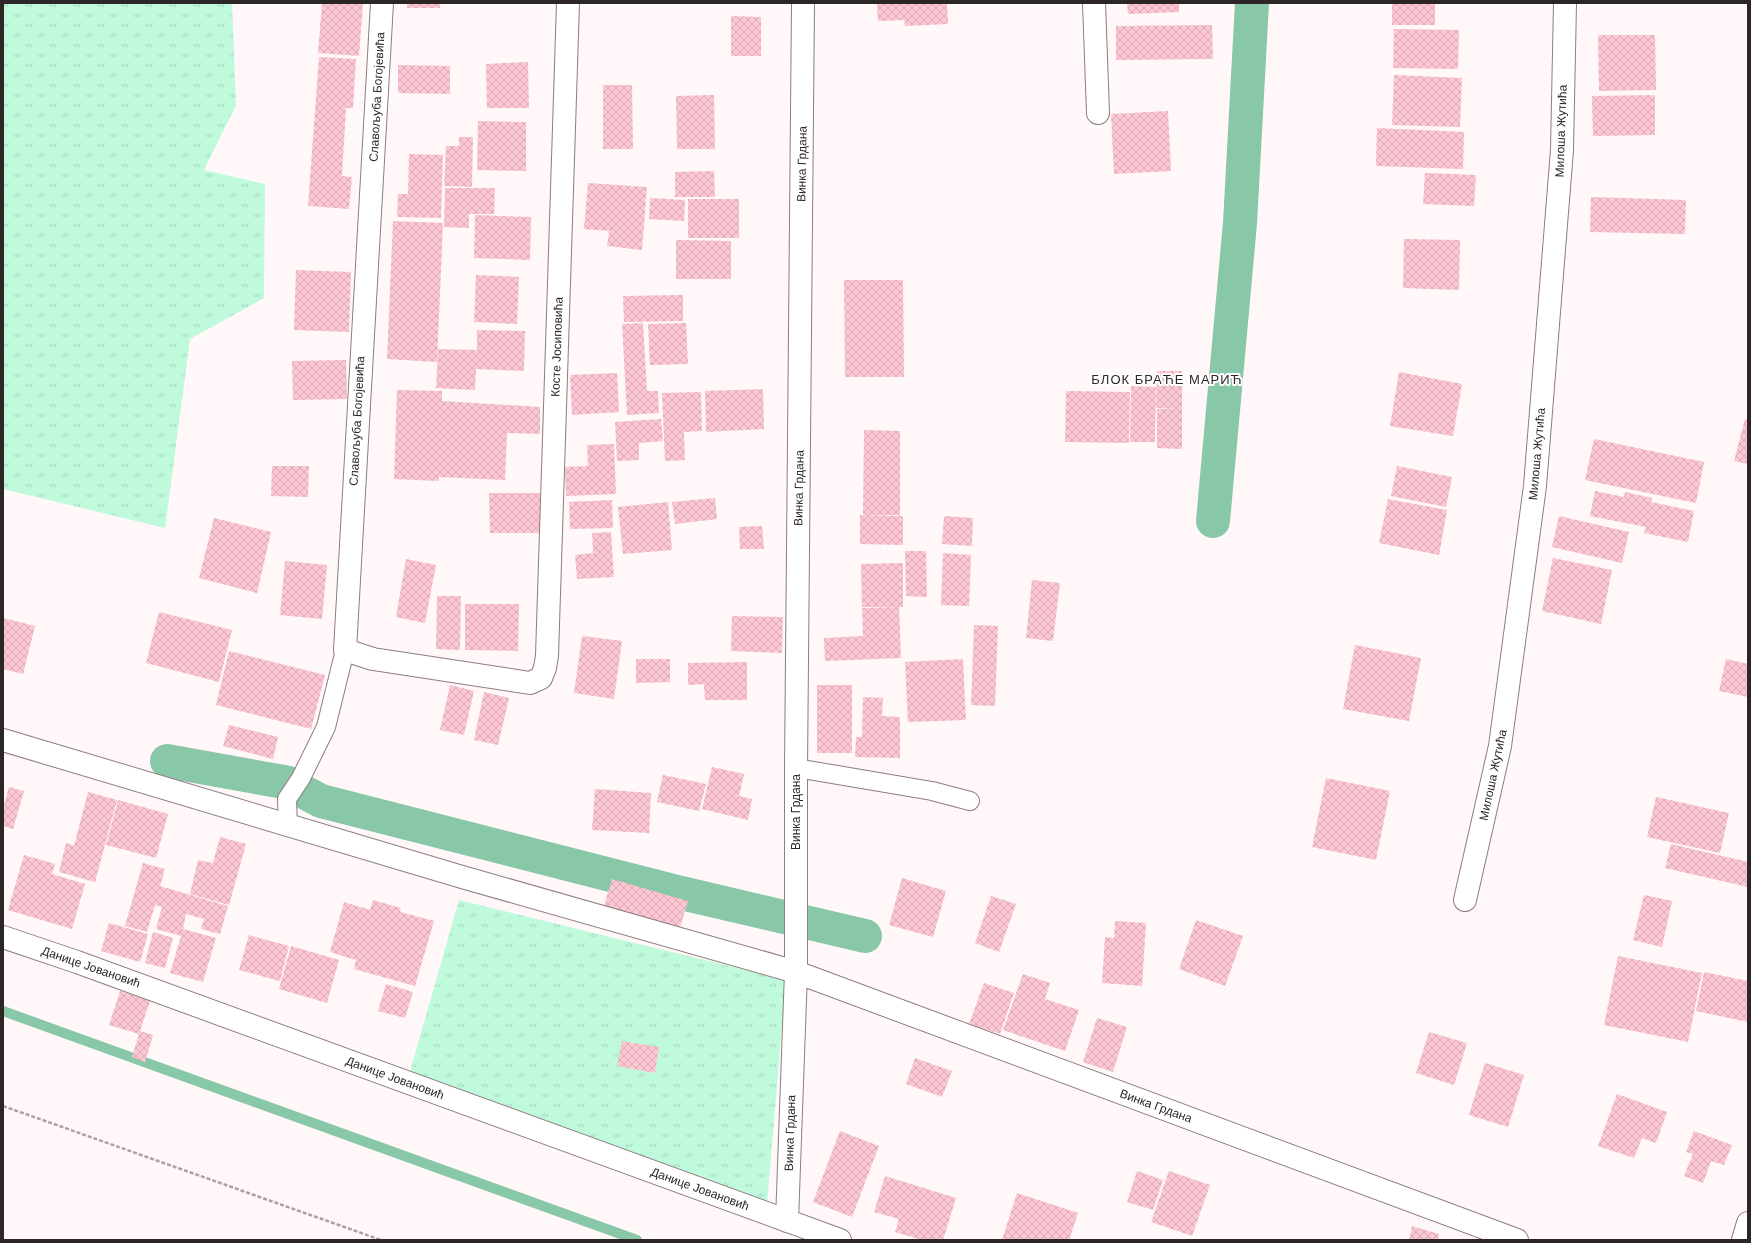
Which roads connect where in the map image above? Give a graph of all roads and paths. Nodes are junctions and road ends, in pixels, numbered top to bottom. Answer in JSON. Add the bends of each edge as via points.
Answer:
{"nodes":[{"id":1,"x":382,"y":3,"type":"edge"},
{"id":2,"x":568,"y":3,"type":"edge"},
{"id":3,"x":803,"y":3,"type":"edge"},
{"id":4,"x":1094,"y":3,"type":"edge"},
{"id":5,"x":1565,"y":3,"type":"edge"},
{"id":6,"x":1098,"y":113,"type":"dead end"},
{"id":7,"x":345,"y":650,"type":"junction"},
{"id":8,"x":3,"y":740,"type":"edge"},
{"id":9,"x":796,"y":768,"type":"junction"},
{"id":10,"x":970,"y":800,"type":"dead end"},
{"id":11,"x":288,"y":826,"type":"junction"},
{"id":12,"x":1464,"y":900,"type":"dead end"},
{"id":13,"x":3,"y":937,"type":"edge"},
{"id":14,"x":796,"y":972,"type":"junction"},
{"id":15,"x":3,"y":1106,"type":"edge"},
{"id":16,"x":787,"y":1221,"type":"junction"},
{"id":17,"x":1748,"y":1223,"type":"edge"},
{"id":18,"x":381,"y":1240,"type":"edge"},
{"id":19,"x":840,"y":1240,"type":"edge"},
{"id":20,"x":1516,"y":1240,"type":"edge"},
{"id":21,"x":1743,"y":1240,"type":"edge"}],
"edges":[{"from":1,"to":7,"type":"street","name":"Славољуба Богојевића"},
{"from":2,"to":7,"type":"street","name":"Косте Јосиповића","via":[[545,668],[541,678],[530,683],[373,659]]},
{"from":3,"to":9,"type":"street","name":"Винка Грдана"},
{"from":4,"to":6,"type":"street"},
{"from":5,"to":12,"type":"street","name":"Милоша Жутића","via":[[1562,150],[1535,486],[1500,746]]},
{"from":7,"to":11,"type":"lane","via":[[326,727],[301,778],[287,799]]},
{"from":8,"to":11,"type":"street"},
{"from":9,"to":10,"type":"lane"},
{"from":9,"to":14,"type":"street","name":"Винка Грдана"},
{"from":11,"to":14,"type":"street","name":"Винка Грдана"},
{"from":13,"to":16,"type":"street","name":"Данице Јовановић"},
{"from":14,"to":16,"type":"street","name":"Винка Грдана"},
{"from":14,"to":20,"type":"street","name":"Винка Грдана"},
{"from":15,"to":18,"type":"path"},
{"from":16,"to":19,"type":"street","name":"Данице Јовановић"},
{"from":17,"to":21,"type":"street"}]}
